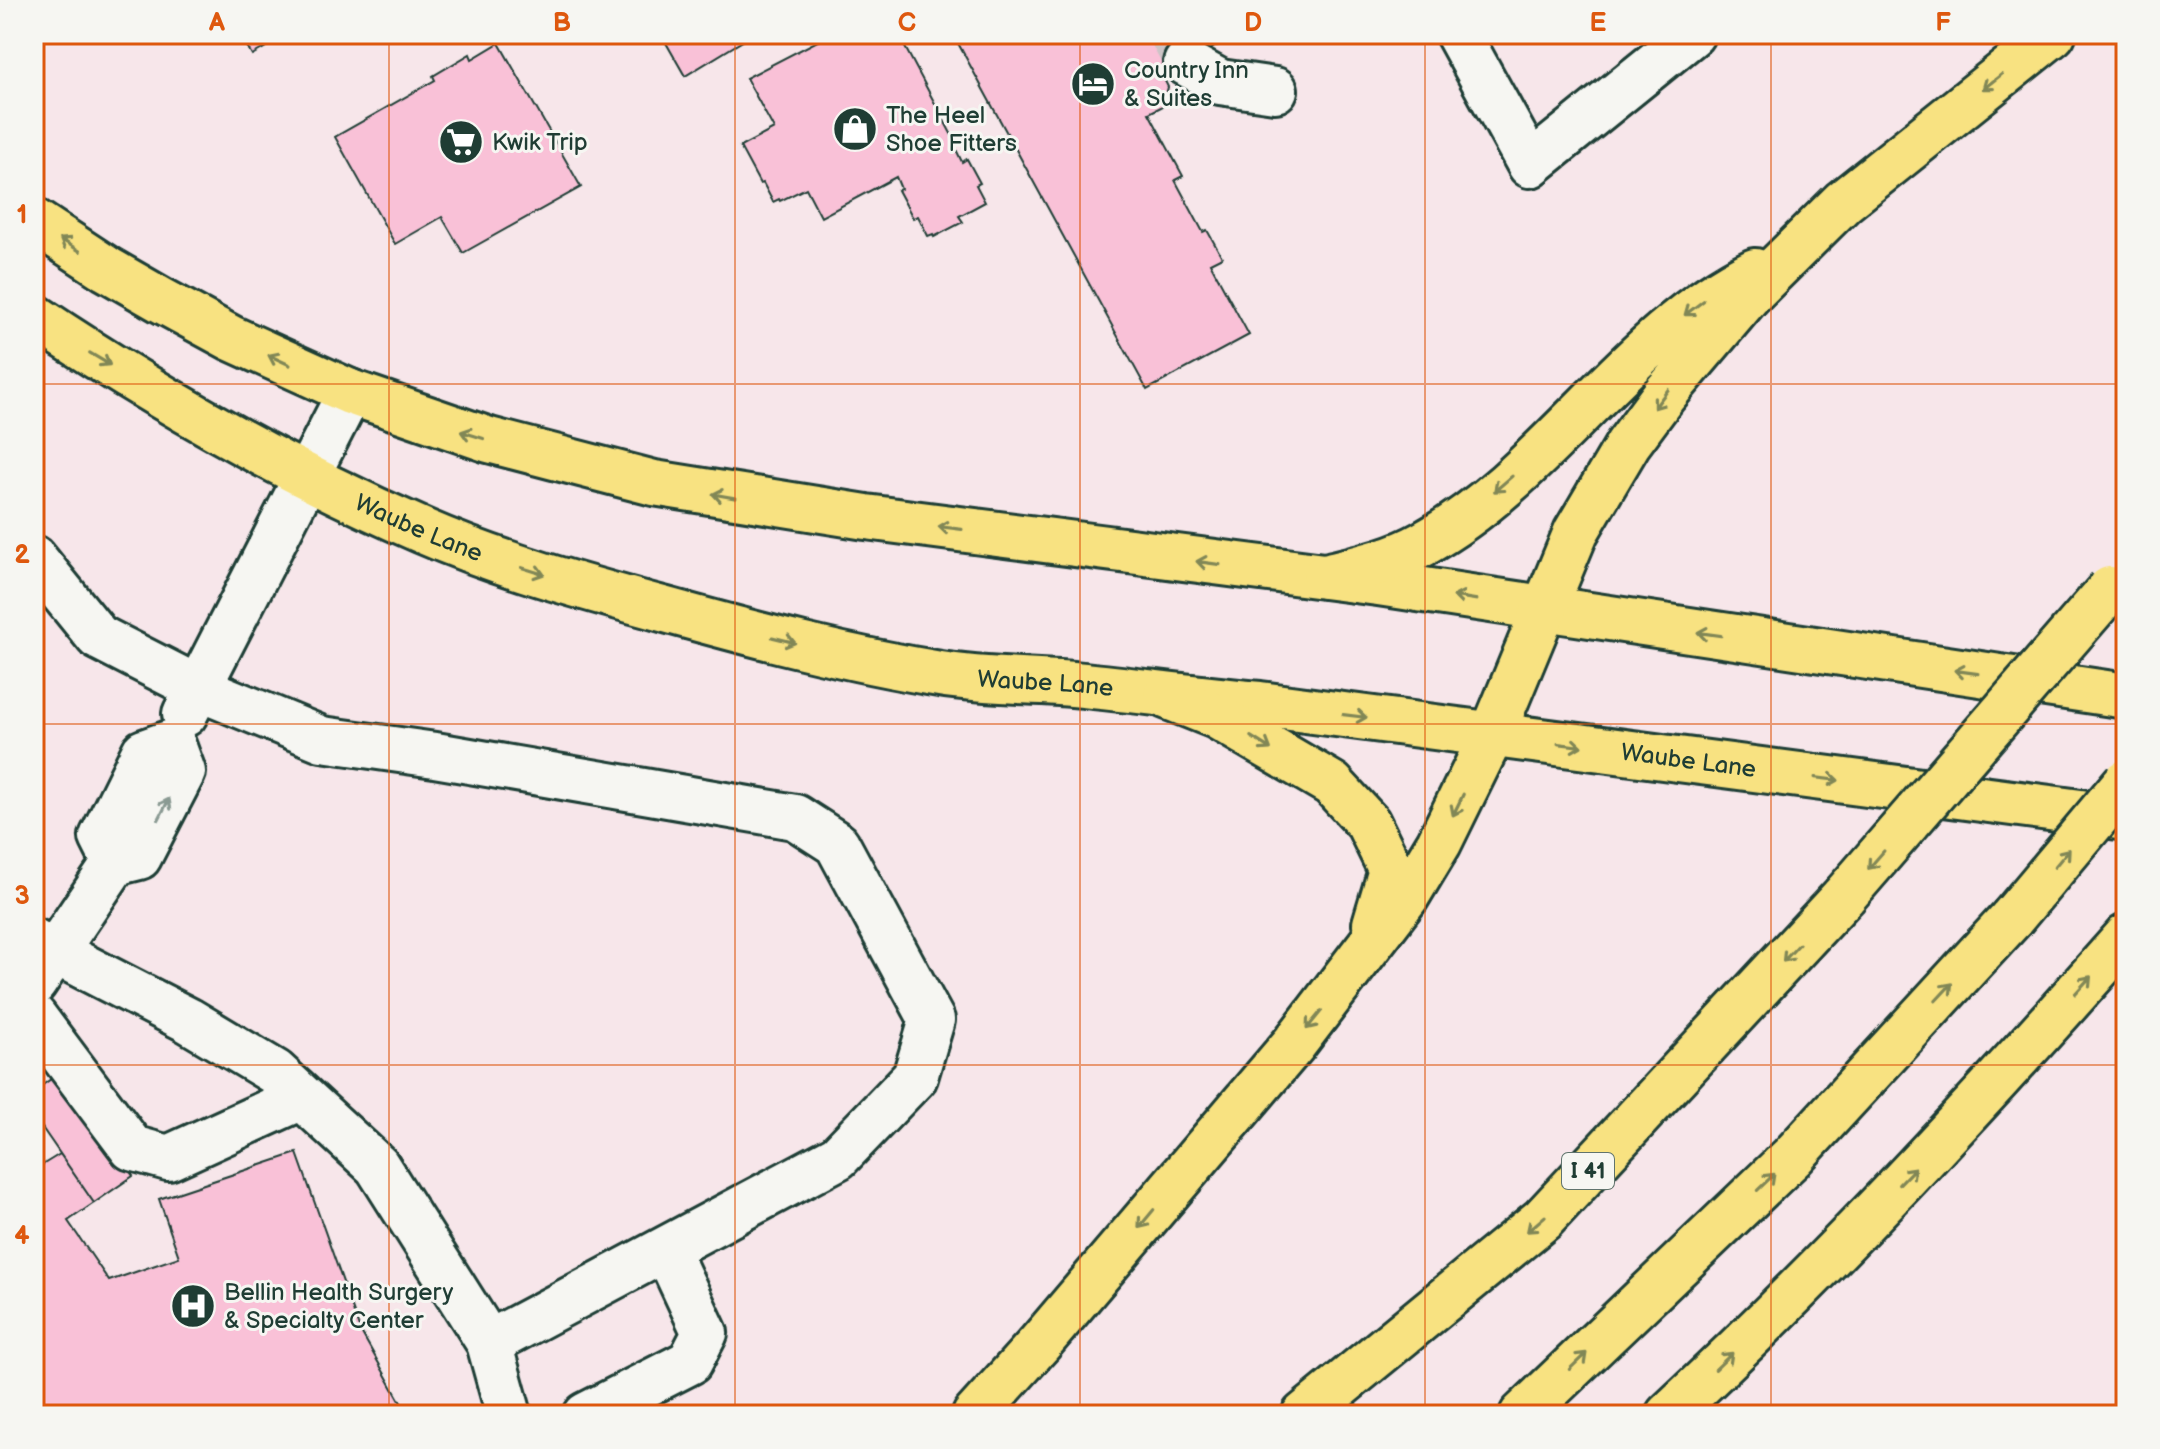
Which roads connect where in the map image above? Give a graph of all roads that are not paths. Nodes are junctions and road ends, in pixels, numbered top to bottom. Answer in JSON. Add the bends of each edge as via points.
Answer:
{"nodes":[{"id":1,"x":1458,"y":34,"type":"edge"},
{"id":2,"x":1692,"y":34,"type":"edge"},
{"id":3,"x":2053,"y":34,"type":"edge"},
{"id":4,"x":1186,"y":63,"type":"tunnel mouth"},
{"id":5,"x":1275,"y":90,"type":"dead end"},
{"id":6,"x":34,"y":221,"type":"edge"},
{"id":7,"x":1786,"y":256,"type":"junction"},
{"id":8,"x":34,"y":316,"type":"edge"},
{"id":9,"x":350,"y":392,"type":"junction"},
{"id":10,"x":308,"y":476,"type":"junction"},
{"id":11,"x":34,"y":558,"type":"edge"},
{"id":12,"x":1325,"y":576,"type":"junction"},
{"id":13,"x":2118,"y":579,"type":"edge"},
{"id":14,"x":1543,"y":609,"type":"junction"},
{"id":15,"x":198,"y":688,"type":"junction"},
{"id":16,"x":1166,"y":696,"type":"junction"},
{"id":17,"x":2126,"y":696,"type":"edge"},
{"id":18,"x":1492,"y":735,"type":"junction"},
{"id":19,"x":2126,"y":782,"type":"edge"},
{"id":20,"x":2126,"y":818,"type":"edge"},
{"id":21,"x":2126,"y":937,"type":"edge"},
{"id":22,"x":1367,"y":952,"type":"junction"},
{"id":23,"x":41,"y":959,"type":"edge"},
{"id":24,"x":34,"y":1017,"type":"edge"},
{"id":25,"x":302,"y":1097,"type":"junction"},
{"id":26,"x":666,"y":1249,"type":"junction"},
{"id":27,"x":489,"y":1343,"type":"junction"},
{"id":28,"x":509,"y":1415,"type":"edge"},
{"id":29,"x":586,"y":1415,"type":"edge"},
{"id":30,"x":975,"y":1415,"type":"edge"},
{"id":31,"x":1304,"y":1415,"type":"edge"},
{"id":32,"x":1522,"y":1415,"type":"edge"},
{"id":33,"x":1668,"y":1415,"type":"edge"}],
"edges":[{"from":1,"to":2,"type":"lane","via":[[1530,165]]},
{"from":3,"to":7,"type":"main road","one_way":true,"via":[[1887,164]]},
{"from":4,"to":5,"type":"lane","via":[[1220,82]]},
{"from":9,"to":6,"type":"main road","one_way":true,"via":[[231,338]]},
{"from":7,"to":12,"type":"main road","one_way":true,"via":[[1687,313],[1456,523],[1398,556]]},
{"from":7,"to":14,"type":"main road","one_way":true,"via":[[1683,371],[1628,444],[1576,532]]},
{"from":8,"to":10,"type":"main road","name":"Waube Lane","one_way":true,"via":[[136,381]]},
{"from":9,"to":10,"type":"lane"},
{"from":12,"to":9,"type":"main road","one_way":true,"via":[[801,508],[654,483],[476,436]]},
{"from":10,"to":15,"type":"lane"},
{"from":10,"to":16,"type":"main road","name":"Waube Lane","one_way":true,"via":[[472,550],[738,629],[944,675]]},
{"from":11,"to":15,"type":"lane","via":[[98,637]]},
{"from":14,"to":12,"type":"main road","one_way":true},
{"from":13,"to":31,"type":"main road","number":"I 41","one_way":true,"bridge":true,"via":[[1844,896],[1543,1219]]},
{"from":17,"to":14,"type":"main road","one_way":true},
{"from":14,"to":18,"type":"main road"},
{"from":15,"to":23,"type":"lane","via":[[172,742],[183,772],[139,857],[115,863]]},
{"from":15,"to":26,"type":"lane","via":[[322,739],[795,817],[837,844],[932,1020],[915,1077],[838,1157]]},
{"from":16,"to":18,"type":"main road","name":"Waube Lane","one_way":true},
{"from":16,"to":22,"type":"main road","one_way":true,"via":[[1216,716],[1332,784],[1368,823],[1391,870]]},
{"from":18,"to":20,"type":"main road","name":"Waube Lane","one_way":true},
{"from":18,"to":22,"type":"main road","one_way":true,"via":[[1432,856]]},
{"from":32,"to":19,"type":"main road","one_way":true,"bridge":true,"via":[[1792,1157],[2012,918]]},
{"from":33,"to":21,"type":"main road","one_way":true,"via":[[1994,1087]]},
{"from":22,"to":30,"type":"main road","one_way":true},
{"from":23,"to":25,"type":"lane","via":[[188,1020],[275,1072]]},
{"from":24,"to":25,"type":"lane","via":[[132,1148],[168,1158]]},
{"from":25,"to":27,"type":"lane","via":[[377,1166]]},
{"from":26,"to":27,"type":"lane"},
{"from":26,"to":29,"type":"lane","via":[[705,1333],[690,1362]]},
{"from":27,"to":28,"type":"lane"}]}
